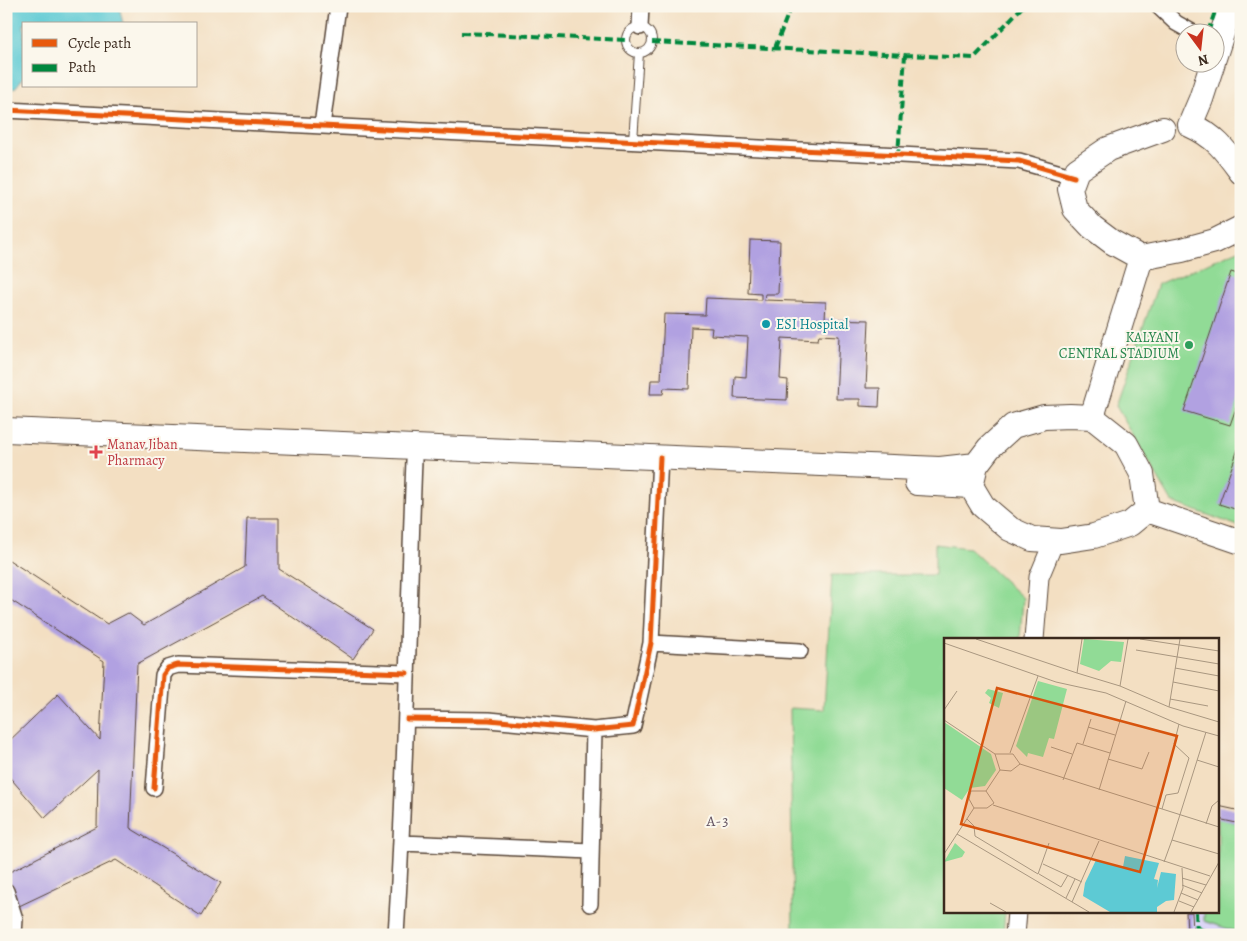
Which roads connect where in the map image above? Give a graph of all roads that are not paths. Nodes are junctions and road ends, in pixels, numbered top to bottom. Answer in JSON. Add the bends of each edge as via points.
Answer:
{"nodes":[{"id":1,"x":338,"y":6,"type":"edge"},
{"id":2,"x":641,"y":6,"type":"edge"},
{"id":3,"x":1158,"y":6,"type":"edge"},
{"id":4,"x":1231,"y":6,"type":"edge"},
{"id":5,"x":1175,"y":22,"type":"edge"},
{"id":6,"x":1224,"y":26,"type":"edge"},
{"id":7,"x":640,"y":27,"type":"junction"},
{"id":8,"x":639,"y":53,"type":"junction"},
{"id":9,"x":1209,"y":72,"type":"edge"},
{"id":10,"x":6,"y":110,"type":"edge"},
{"id":11,"x":322,"y":126,"type":"junction"},
{"id":12,"x":1163,"y":129,"type":"dead end"},
{"id":13,"x":633,"y":141,"type":"junction"},
{"id":14,"x":1241,"y":172,"type":"edge"},
{"id":15,"x":1074,"y":177,"type":"junction"},
{"id":16,"x":1241,"y":228,"type":"edge"},
{"id":17,"x":1141,"y":258,"type":"junction"},
{"id":18,"x":1092,"y":417,"type":"junction"},
{"id":19,"x":6,"y":430,"type":"edge"},
{"id":20,"x":6,"y":445,"type":"edge"},
{"id":21,"x":414,"y":460,"type":"junction"},
{"id":22,"x":659,"y":464,"type":"junction"},
{"id":23,"x":973,"y":475,"type":"junction"},
{"id":24,"x":1147,"y":510,"type":"junction"},
{"id":25,"x":1043,"y":540,"type":"junction"},
{"id":26,"x":1241,"y":542,"type":"edge"},
{"id":27,"x":1034,"y":638,"type":"edge"},
{"id":28,"x":651,"y":643,"type":"junction"},
{"id":29,"x":800,"y":651,"type":"dead end"},
{"id":30,"x":407,"y":674,"type":"junction"},
{"id":31,"x":407,"y":719,"type":"junction"},
{"id":32,"x":594,"y":730,"type":"junction"},
{"id":33,"x":154,"y":788,"type":"dead end"},
{"id":34,"x":402,"y":843,"type":"junction"},
{"id":35,"x":591,"y":851,"type":"junction"},
{"id":36,"x":6,"y":891,"type":"edge"},
{"id":37,"x":590,"y":904,"type":"dead end"},
{"id":38,"x":1017,"y":914,"type":"edge"},
{"id":39,"x":14,"y":935,"type":"edge"},
{"id":40,"x":396,"y":935,"type":"edge"},
{"id":41,"x":1015,"y":935,"type":"edge"}],
"edges":[{"from":1,"to":11,"type":"street"},
{"from":2,"to":7,"type":"street"},
{"from":3,"to":5,"type":"street"},
{"from":4,"to":6,"type":"main road"},
{"from":7,"to":8,"type":"lane","via":[[648,30],[652,42],[649,50]]},
{"from":7,"to":8,"type":"lane","via":[[626,37],[629,49]]},
{"from":8,"to":13,"type":"lane"},
{"from":9,"to":14,"type":"main road","via":[[1190,125],[1207,133]]},
{"from":10,"to":11,"type":"street"},
{"from":11,"to":13,"type":"street"},
{"from":12,"to":15,"type":"main road","via":[[1108,149],[1077,170]]},
{"from":13,"to":15,"type":"street","via":[[1019,161]]},
{"from":15,"to":17,"type":"main road","via":[[1070,189],[1075,209],[1092,228]]},
{"from":16,"to":17,"type":"main road","via":[[1215,241]]},
{"from":17,"to":18,"type":"main road"},
{"from":18,"to":23,"type":"main road","via":[[1044,417],[1013,426],[989,448]]},
{"from":18,"to":24,"type":"main road","via":[[1126,444],[1142,474]]},
{"from":19,"to":22,"type":"main road"},
{"from":20,"to":21,"type":"main road"},
{"from":21,"to":22,"type":"main road"},
{"from":21,"to":30,"type":"street"},
{"from":22,"to":23,"type":"main road"},
{"from":22,"to":28,"type":"street"},
{"from":23,"to":25,"type":"main road","via":[[983,506],[1010,529]]},
{"from":24,"to":25,"type":"main road","via":[[1130,524],[1094,536]]},
{"from":24,"to":26,"type":"main road"},
{"from":25,"to":27,"type":"street"},
{"from":28,"to":29,"type":"street"},
{"from":28,"to":32,"type":"street","via":[[633,726]]},
{"from":30,"to":31,"type":"street"},
{"from":30,"to":33,"type":"street","via":[[178,665],[168,668],[163,675]]},
{"from":31,"to":32,"type":"street","via":[[489,720]]},
{"from":31,"to":34,"type":"street"},
{"from":32,"to":35,"type":"street"},
{"from":34,"to":35,"type":"street"},
{"from":34,"to":40,"type":"street"},
{"from":35,"to":37,"type":"street"},
{"from":36,"to":39,"type":"street","via":[[15,919]]},
{"from":38,"to":41,"type":"street"}]}
